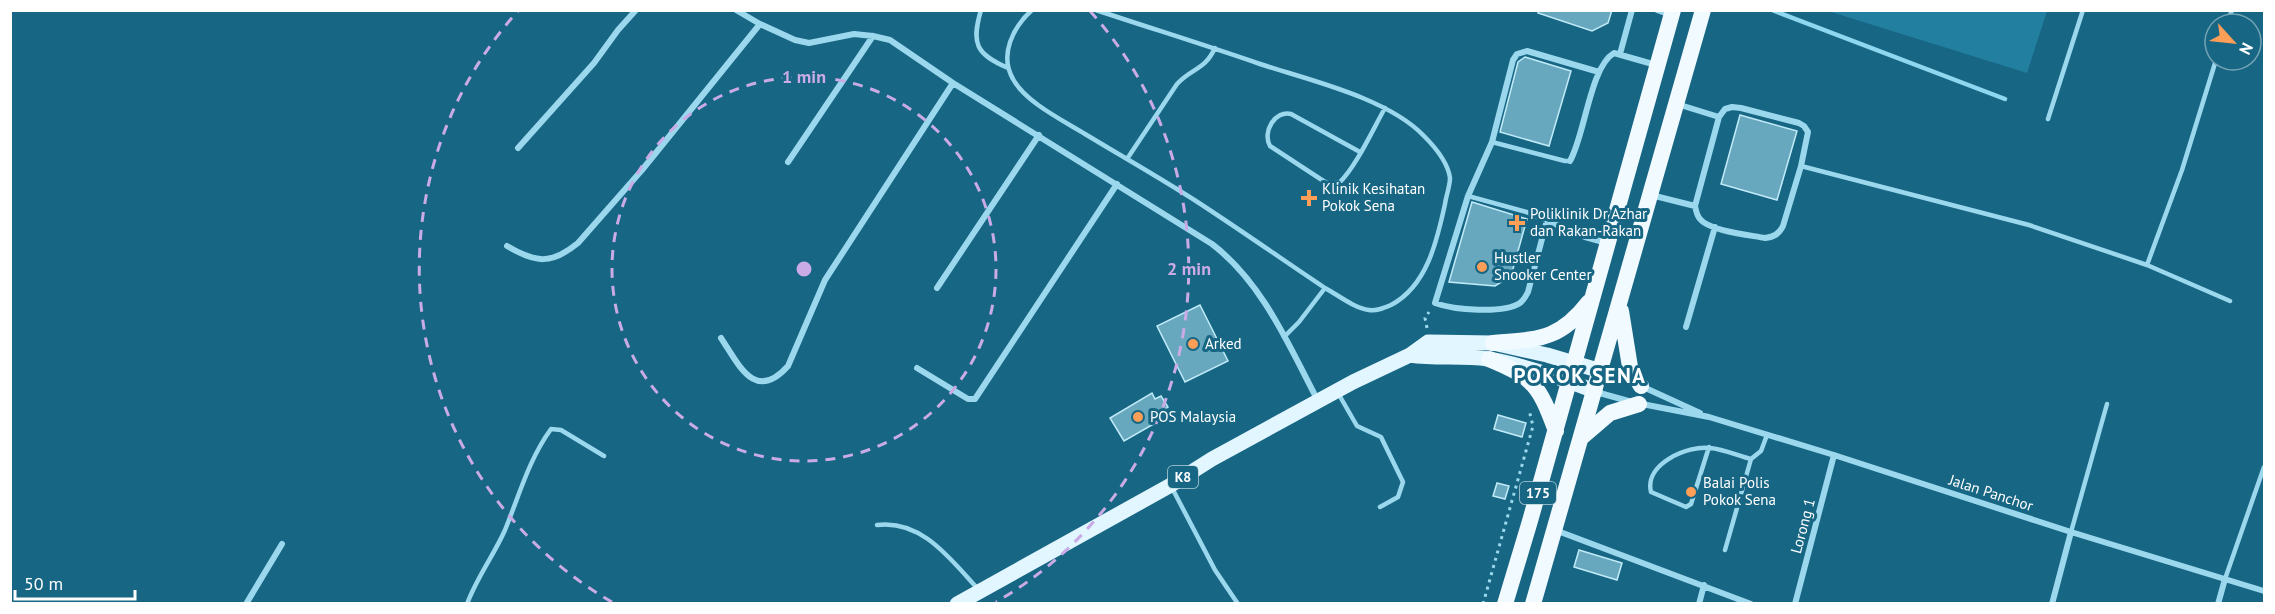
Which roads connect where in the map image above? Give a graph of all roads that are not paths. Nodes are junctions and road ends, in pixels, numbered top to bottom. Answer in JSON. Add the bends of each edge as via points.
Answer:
{"nodes":[{"id":1,"x":636,"y":10,"type":"edge"},
{"id":2,"x":736,"y":10,"type":"edge"},
{"id":3,"x":981,"y":10,"type":"edge"},
{"id":4,"x":1032,"y":10,"type":"edge"},
{"id":5,"x":1096,"y":10,"type":"edge"},
{"id":6,"x":1632,"y":10,"type":"edge"},
{"id":7,"x":1703,"y":10,"type":"edge"},
{"id":8,"x":2083,"y":10,"type":"edge"},
{"id":9,"x":1667,"y":12,"type":"edge"},
{"id":10,"x":760,"y":24,"type":"junction"},
{"id":11,"x":873,"y":36,"type":"junction"},
{"id":12,"x":1215,"y":48,"type":"junction"},
{"id":13,"x":1620,"y":54,"type":"junction"},
{"id":14,"x":1658,"y":65,"type":"junction"},
{"id":15,"x":1008,"y":68,"type":"junction"},
{"id":16,"x":1599,"y":72,"type":"junction"},
{"id":17,"x":2212,"y":72,"type":"edge"},
{"id":18,"x":953,"y":83,"type":"junction"},
{"id":19,"x":1676,"y":104,"type":"junction"},
{"id":20,"x":1385,"y":108,"type":"junction"},
{"id":21,"x":1719,"y":117,"type":"junction"},
{"id":22,"x":2048,"y":119,"type":"dead end"},
{"id":23,"x":1039,"y":135,"type":"junction"},
{"id":24,"x":1492,"y":142,"type":"junction"},
{"id":25,"x":518,"y":148,"type":"dead end"},
{"id":26,"x":1360,"y":152,"type":"junction"},
{"id":27,"x":1127,"y":159,"type":"junction"},
{"id":28,"x":1570,"y":161,"type":"joint"},
{"id":29,"x":788,"y":162,"type":"dead end"},
{"id":30,"x":1801,"y":166,"type":"junction"},
{"id":31,"x":1117,"y":184,"type":"junction"},
{"id":32,"x":1651,"y":195,"type":"junction"},
{"id":33,"x":1468,"y":196,"type":"junction"},
{"id":34,"x":1695,"y":206,"type":"junction"},
{"id":35,"x":1530,"y":213,"type":"joint"},
{"id":36,"x":1546,"y":220,"type":"junction"},
{"id":37,"x":1714,"y":227,"type":"junction"},
{"id":38,"x":1607,"y":243,"type":"junction"},
{"id":39,"x":507,"y":246,"type":"dead end"},
{"id":40,"x":2147,"y":265,"type":"junction"},
{"id":41,"x":937,"y":288,"type":"dead end"},
{"id":42,"x":1325,"y":288,"type":"junction"},
{"id":43,"x":1592,"y":298,"type":"junction"},
{"id":44,"x":2230,"y":301,"type":"dead end"},
{"id":45,"x":1620,"y":304,"type":"junction"},
{"id":46,"x":1686,"y":327,"type":"dead end"},
{"id":47,"x":1284,"y":337,"type":"junction"},
{"id":48,"x":721,"y":338,"type":"dead end"},
{"id":49,"x":1491,"y":351,"type":"junction"},
{"id":50,"x":1410,"y":355,"type":"junction"},
{"id":51,"x":1574,"y":363,"type":"junction"},
{"id":52,"x":917,"y":368,"type":"dead end"},
{"id":53,"x":1601,"y":371,"type":"junction"},
{"id":54,"x":1569,"y":381,"type":"junction"},
{"id":55,"x":1641,"y":386,"type":"junction"},
{"id":56,"x":1337,"y":391,"type":"junction"},
{"id":57,"x":1595,"y":391,"type":"junction"},
{"id":58,"x":1319,"y":402,"type":"junction"},
{"id":59,"x":1639,"y":404,"type":"junction"},
{"id":60,"x":2107,"y":404,"type":"dead end"},
{"id":61,"x":1710,"y":417,"type":"junction"},
{"id":62,"x":1556,"y":431,"type":"junction"},
{"id":63,"x":1767,"y":435,"type":"junction"},
{"id":64,"x":1579,"y":440,"type":"junction"},
{"id":65,"x":1709,"y":447,"type":"junction"},
{"id":66,"x":1834,"y":455,"type":"junction"},
{"id":67,"x":604,"y":456,"type":"dead end"},
{"id":68,"x":1751,"y":459,"type":"junction"},
{"id":69,"x":2265,"y":467,"type":"edge"},
{"id":70,"x":1171,"y":485,"type":"junction"},
{"id":71,"x":1380,"y":507,"type":"dead end"},
{"id":72,"x":877,"y":525,"type":"dead end"},
{"id":73,"x":1555,"y":530,"type":"junction"},
{"id":74,"x":2071,"y":532,"type":"junction"},
{"id":75,"x":282,"y":544,"type":"dead end"},
{"id":76,"x":1725,"y":550,"type":"dead end"},
{"id":77,"x":2225,"y":579,"type":"junction"},
{"id":78,"x":1704,"y":585,"type":"junction"},
{"id":79,"x":979,"y":590,"type":"junction"},
{"id":80,"x":2265,"y":591,"type":"edge"},
{"id":81,"x":246,"y":603,"type":"edge"},
{"id":82,"x":467,"y":603,"type":"edge"},
{"id":83,"x":957,"y":603,"type":"edge"},
{"id":84,"x":1238,"y":603,"type":"edge"},
{"id":85,"x":1505,"y":603,"type":"edge"},
{"id":86,"x":1533,"y":603,"type":"edge"},
{"id":87,"x":1699,"y":603,"type":"edge"},
{"id":88,"x":1751,"y":603,"type":"edge"},
{"id":89,"x":1795,"y":603,"type":"edge"},
{"id":90,"x":2052,"y":603,"type":"edge"},
{"id":91,"x":2218,"y":603,"type":"edge"}],
"edges":[{"from":1,"to":25,"type":"street"},
{"from":2,"to":10,"type":"street"},
{"from":3,"to":15,"type":"lane","via":[[976,28],[981,52]]},
{"from":4,"to":15,"type":"lane","via":[[1013,33]]},
{"from":5,"to":12,"type":"lane"},
{"from":6,"to":13,"type":"street"},
{"from":7,"to":19,"type":"highway","number":"175"},
{"from":8,"to":22,"type":"lane"},
{"from":9,"to":14,"type":"highway","number":"175"},
{"from":10,"to":11,"type":"street","via":[[809,43],[854,34]]},
{"from":10,"to":39,"type":"street","via":[[578,243],[555,258],[542,261]]},
{"from":11,"to":18,"type":"street","via":[[890,40]]},
{"from":11,"to":29,"type":"street"},
{"from":12,"to":20,"type":"lane"},
{"from":12,"to":27,"type":"lane","via":[[1204,66],[1177,84]]},
{"from":13,"to":14,"type":"street"},
{"from":13,"to":16,"type":"street","via":[[1608,57]]},
{"from":14,"to":38,"type":"highway","number":"175"},
{"from":15,"to":27,"type":"lane","via":[[1020,90]]},
{"from":16,"to":24,"type":"street","via":[[1527,51],[1517,54]]},
{"from":16,"to":28,"type":"street"},
{"from":17,"to":40,"type":"lane"},
{"from":18,"to":23,"type":"street"},
{"from":18,"to":48,"type":"street","via":[[825,280],[788,366],[778,377],[760,382],[748,377]]},
{"from":19,"to":21,"type":"street"},
{"from":19,"to":32,"type":"highway","number":"175"},
{"from":20,"to":26,"type":"lane"},
{"from":20,"to":42,"type":"lane","via":[[1425,136],[1448,168],[1450,181],[1433,247],[1417,282],[1400,300],[1383,309],[1358,306]]},
{"from":21,"to":30,"type":"street","via":[[1725,109],[1741,108],[1804,126],[1808,132]]},
{"from":21,"to":34,"type":"street"},
{"from":23,"to":31,"type":"street"},
{"from":23,"to":41,"type":"street"},
{"from":24,"to":28,"type":"lane"},
{"from":24,"to":33,"type":"street"},
{"from":26,"to":26,"type":"lane","via":[[1346,177],[1339,183],[1325,182],[1270,146],[1267,133],[1284,112]]},
{"from":27,"to":42,"type":"lane"},
{"from":30,"to":37,"type":"street","via":[[1780,233],[1765,238]]},
{"from":30,"to":40,"type":"lane","via":[[2029,225]]},
{"from":31,"to":47,"type":"street","via":[[1229,257],[1262,299]]},
{"from":31,"to":52,"type":"street","via":[[975,399],[968,399]]},
{"from":32,"to":34,"type":"street"},
{"from":32,"to":45,"type":"highway","number":"175"},
{"from":33,"to":35,"type":"lane"},
{"from":33,"to":36,"type":"street","via":[[1435,303],[1461,310],[1517,305],[1528,292]]},
{"from":34,"to":37,"type":"street","via":[[1698,218]]},
{"from":35,"to":36,"type":"street"},
{"from":36,"to":38,"type":"street"},
{"from":37,"to":46,"type":"street"},
{"from":38,"to":43,"type":"highway","number":"175"},
{"from":40,"to":44,"type":"lane"},
{"from":42,"to":47,"type":"lane"},
{"from":43,"to":49,"type":"highway","via":[[1571,322],[1546,338]]},
{"from":43,"to":51,"type":"highway","number":"175"},
{"from":45,"to":53,"type":"highway","number":"175"},
{"from":45,"to":55,"type":"highway","via":[[1630,367]]},
{"from":47,"to":58,"type":"street"},
{"from":49,"to":50,"type":"main road","via":[[1431,358]]},
{"from":49,"to":50,"type":"main road","number":"K8","via":[[1444,340],[1428,342]]},
{"from":49,"to":51,"type":"main road"},
{"from":49,"to":54,"type":"main road"},
{"from":49,"to":62,"type":"highway","via":[[1539,389]]},
{"from":50,"to":56,"type":"main road","number":"K8"},
{"from":51,"to":53,"type":"main road"},
{"from":51,"to":54,"type":"highway","number":"175"},
{"from":53,"to":55,"type":"street"},
{"from":53,"to":57,"type":"highway","number":"175"},
{"from":54,"to":57,"type":"main road"},
{"from":54,"to":62,"type":"highway","number":"175"},
{"from":55,"to":61,"type":"street"},
{"from":56,"to":58,"type":"main road","number":"K8"},
{"from":56,"to":71,"type":"lane","via":[[1357,426],[1381,437],[1403,482],[1398,497]]},
{"from":57,"to":59,"type":"street"},
{"from":57,"to":64,"type":"highway","number":"175"},
{"from":58,"to":70,"type":"main road","number":"K8"},
{"from":59,"to":61,"type":"street"},
{"from":59,"to":64,"type":"highway","via":[[1610,413]]},
{"from":60,"to":74,"type":"lane"},
{"from":61,"to":63,"type":"street","name":"Jalan Panchor"},
{"from":62,"to":85,"type":"highway","number":"175"},
{"from":63,"to":66,"type":"street","name":"Jalan Panchor"},
{"from":63,"to":68,"type":"lane","via":[[1761,451]]},
{"from":64,"to":73,"type":"highway","number":"175"},
{"from":65,"to":65,"type":"lane","via":[[1659,465],[1649,485],[1651,492],[1686,507],[1691,504]]},
{"from":65,"to":68,"type":"lane"},
{"from":66,"to":74,"type":"street","name":"Jalan Panchor"},
{"from":66,"to":89,"type":"street","name":"Lorong 1"},
{"from":67,"to":82,"type":"lane","via":[[561,430],[551,429],[539,445],[504,532]]},
{"from":68,"to":76,"type":"lane"},
{"from":69,"to":77,"type":"lane"},
{"from":70,"to":79,"type":"main road","number":"K8"},
{"from":70,"to":84,"type":"lane","via":[[1215,570]]},
{"from":72,"to":79,"type":"lane","via":[[893,523],[918,532],[941,549]]},
{"from":73,"to":78,"type":"street"},
{"from":73,"to":86,"type":"highway","number":"175"},
{"from":74,"to":77,"type":"street","name":"Jalan Panchor"},
{"from":74,"to":90,"type":"street"},
{"from":75,"to":81,"type":"street"},
{"from":77,"to":80,"type":"street","name":"Jalan Panchor"},
{"from":77,"to":91,"type":"street"},
{"from":78,"to":87,"type":"street"},
{"from":78,"to":88,"type":"street"},
{"from":79,"to":83,"type":"main road","number":"K8"}]}
